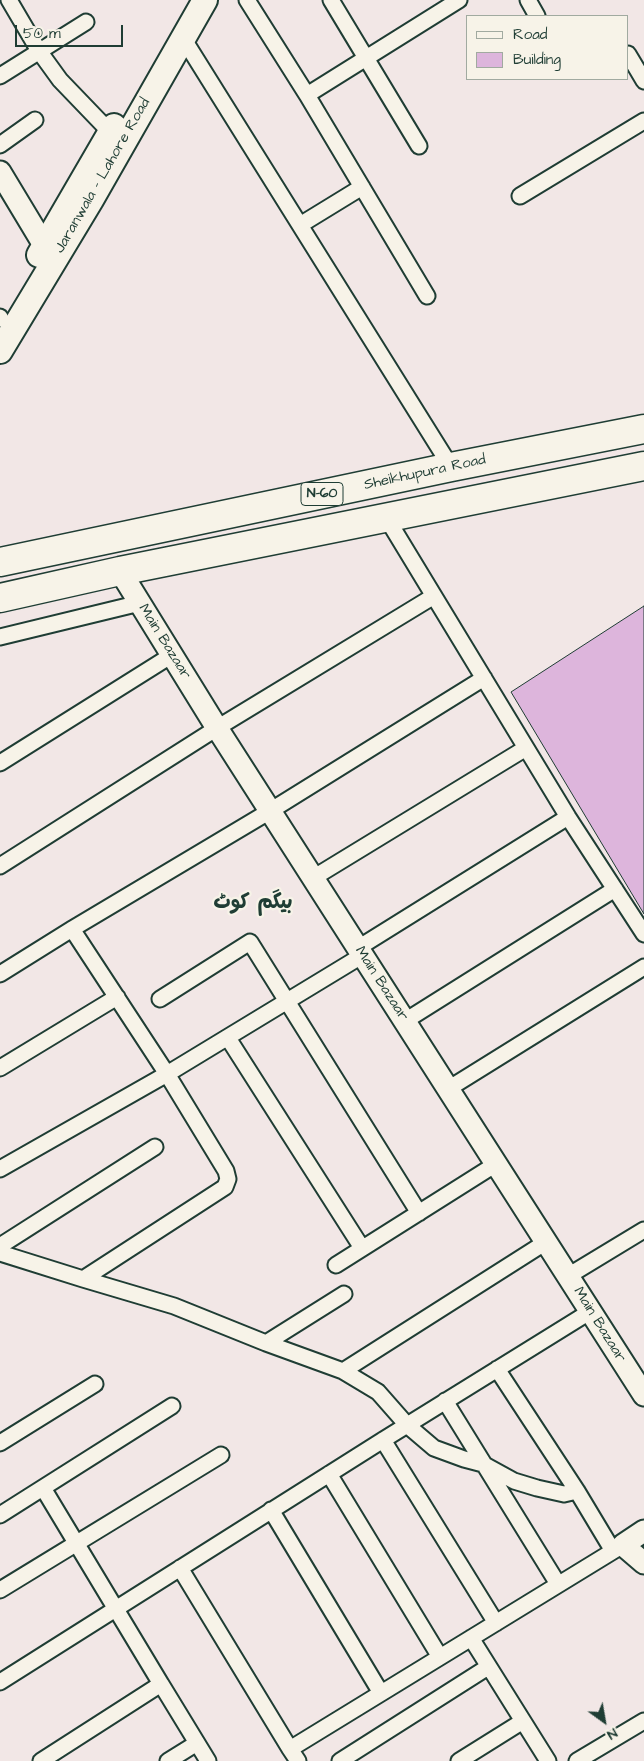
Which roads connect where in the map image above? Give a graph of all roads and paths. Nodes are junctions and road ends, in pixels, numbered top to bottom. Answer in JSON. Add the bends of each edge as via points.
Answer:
{"nodes":[{"id":1,"x":9,"y":0,"type":"edge"},
{"id":2,"x":247,"y":0,"type":"edge"},
{"id":3,"x":331,"y":0,"type":"edge"},
{"id":4,"x":459,"y":0,"type":"edge"},
{"id":5,"x":528,"y":0,"type":"edge"},
{"id":6,"x":193,"y":6,"type":"edge"},
{"id":7,"x":536,"y":15,"type":"edge"},
{"id":8,"x":86,"y":22,"type":"dead end"},
{"id":9,"x":183,"y":38,"type":"junction"},
{"id":10,"x":39,"y":51,"type":"junction"},
{"id":11,"x":629,"y":56,"type":"edge"},
{"id":12,"x":366,"y":59,"type":"junction"},
{"id":13,"x":0,"y":76,"type":"edge"},
{"id":14,"x":644,"y":81,"type":"edge"},
{"id":15,"x":307,"y":95,"type":"junction"},
{"id":16,"x":34,"y":120,"type":"dead end"},
{"id":17,"x":644,"y":121,"type":"edge"},
{"id":18,"x":110,"y":132,"type":"junction"},
{"id":19,"x":0,"y":145,"type":"edge"},
{"id":20,"x":419,"y":146,"type":"dead end"},
{"id":21,"x":0,"y":172,"type":"edge"},
{"id":22,"x":362,"y":187,"type":"junction"},
{"id":23,"x":83,"y":196,"type":"junction"},
{"id":24,"x":520,"y":196,"type":"dead end"},
{"id":25,"x":300,"y":226,"type":"junction"},
{"id":26,"x":44,"y":245,"type":"junction"},
{"id":27,"x":427,"y":296,"type":"dead end"},
{"id":28,"x":0,"y":319,"type":"edge"},
{"id":29,"x":0,"y":351,"type":"edge"},
{"id":30,"x":644,"y":429,"type":"edge"},
{"id":31,"x":644,"y":466,"type":"edge"},
{"id":32,"x":451,"y":467,"type":"junction"},
{"id":33,"x":386,"y":517,"type":"junction"},
{"id":34,"x":0,"y":562,"type":"edge"},
{"id":35,"x":120,"y":571,"type":"junction"},
{"id":36,"x":434,"y":596,"type":"junction"},
{"id":37,"x":0,"y":598,"type":"edge"},
{"id":38,"x":140,"y":603,"type":"junction"},
{"id":39,"x":0,"y":638,"type":"edge"},
{"id":40,"x":172,"y":655,"type":"junction"},
{"id":41,"x":484,"y":678,"type":"junction"},
{"id":42,"x":217,"y":728,"type":"junction"},
{"id":43,"x":526,"y":748,"type":"junction"},
{"id":44,"x":0,"y":763,"type":"edge"},
{"id":45,"x":270,"y":811,"type":"junction"},
{"id":46,"x":568,"y":817,"type":"junction"},
{"id":47,"x":0,"y":866,"type":"edge"},
{"id":48,"x":313,"y":878,"type":"junction"},
{"id":49,"x":615,"y":890,"type":"junction"},
{"id":50,"x":72,"y":928,"type":"junction"},
{"id":51,"x":644,"y":934,"type":"edge"},
{"id":52,"x":360,"y":952,"type":"junction"},
{"id":53,"x":644,"y":967,"type":"edge"},
{"id":54,"x":0,"y":974,"type":"edge"},
{"id":55,"x":117,"y":997,"type":"junction"},
{"id":56,"x":160,"y":999,"type":"dead end"},
{"id":57,"x":287,"y":1002,"type":"junction"},
{"id":58,"x":405,"y":1021,"type":"junction"},
{"id":59,"x":228,"y":1038,"type":"junction"},
{"id":60,"x":0,"y":1068,"type":"edge"},
{"id":61,"x":167,"y":1074,"type":"junction"},
{"id":62,"x":448,"y":1089,"type":"junction"},
{"id":63,"x":155,"y":1147,"type":"dead end"},
{"id":64,"x":496,"y":1164,"type":"junction"},
{"id":65,"x":0,"y":1169,"type":"edge"},
{"id":66,"x":419,"y":1213,"type":"junction"},
{"id":67,"x":644,"y":1230,"type":"edge"},
{"id":68,"x":546,"y":1242,"type":"junction"},
{"id":69,"x":0,"y":1246,"type":"edge"},
{"id":70,"x":362,"y":1248,"type":"junction"},
{"id":71,"x":0,"y":1253,"type":"edge"},
{"id":72,"x":336,"y":1265,"type":"dead end"},
{"id":73,"x":568,"y":1276,"type":"junction"},
{"id":74,"x":83,"y":1279,"type":"junction"},
{"id":75,"x":344,"y":1294,"type":"dead end"},
{"id":76,"x":590,"y":1311,"type":"junction"},
{"id":77,"x":266,"y":1344,"type":"junction"},
{"id":78,"x":497,"y":1369,"type":"junction"},
{"id":79,"x":342,"y":1371,"type":"junction"},
{"id":80,"x":95,"y":1384,"type":"dead end"},
{"id":81,"x":644,"y":1395,"type":"edge"},
{"id":82,"x":445,"y":1401,"type":"junction"},
{"id":83,"x":172,"y":1406,"type":"dead end"},
{"id":84,"x":407,"y":1424,"type":"junction"},
{"id":85,"x":383,"y":1440,"type":"junction"},
{"id":86,"x":0,"y":1443,"type":"edge"},
{"id":87,"x":221,"y":1455,"type":"dead end"},
{"id":88,"x":484,"y":1464,"type":"junction"},
{"id":89,"x":329,"y":1474,"type":"junction"},
{"id":90,"x":43,"y":1488,"type":"junction"},
{"id":91,"x":577,"y":1491,"type":"junction"},
{"id":92,"x":271,"y":1510,"type":"junction"},
{"id":93,"x":0,"y":1515,"type":"edge"},
{"id":94,"x":644,"y":1531,"type":"edge"},
{"id":95,"x":77,"y":1543,"type":"junction"},
{"id":96,"x":618,"y":1548,"type":"junction"},
{"id":97,"x":644,"y":1563,"type":"edge"},
{"id":98,"x":180,"y":1568,"type":"junction"},
{"id":99,"x":558,"y":1584,"type":"junction"},
{"id":100,"x":0,"y":1590,"type":"edge"},
{"id":101,"x":116,"y":1609,"type":"junction"},
{"id":102,"x":496,"y":1623,"type":"junction"},
{"id":103,"x":471,"y":1638,"type":"junction"},
{"id":104,"x":440,"y":1657,"type":"junction"},
{"id":105,"x":488,"y":1667,"type":"junction"},
{"id":106,"x":0,"y":1682,"type":"edge"},
{"id":107,"x":161,"y":1684,"type":"junction"},
{"id":108,"x":381,"y":1693,"type":"junction"},
{"id":109,"x":523,"y":1721,"type":"junction"},
{"id":110,"x":644,"y":1721,"type":"edge"},
{"id":111,"x":197,"y":1743,"type":"junction"},
{"id":112,"x":294,"y":1755,"type":"edge"},
{"id":113,"x":42,"y":1761,"type":"edge"},
{"id":114,"x":168,"y":1761,"type":"edge"},
{"id":115,"x":208,"y":1761,"type":"edge"},
{"id":116,"x":340,"y":1761,"type":"edge"},
{"id":117,"x":459,"y":1761,"type":"edge"},
{"id":118,"x":548,"y":1761,"type":"edge"},
{"id":119,"x":577,"y":1761,"type":"edge"}],
"edges":[{"from":1,"to":10,"type":"street"},
{"from":2,"to":15,"type":"street"},
{"from":3,"to":12,"type":"street"},
{"from":4,"to":12,"type":"street"},
{"from":5,"to":7,"type":"street"},
{"from":6,"to":9,"type":"main road","name":"Jaranwala - Lahore Road"},
{"from":6,"to":18,"type":"main road","name":"Jaranwala - Lahore Road"},
{"from":8,"to":10,"type":"street"},
{"from":9,"to":23,"type":"main road","name":"Jaranwala - Lahore Road"},
{"from":9,"to":25,"type":"street"},
{"from":10,"to":13,"type":"street"},
{"from":10,"to":18,"type":"street","via":[[60,80]]},
{"from":11,"to":14,"type":"street"},
{"from":12,"to":15,"type":"street"},
{"from":12,"to":20,"type":"street"},
{"from":15,"to":22,"type":"street"},
{"from":16,"to":19,"type":"street"},
{"from":17,"to":24,"type":"street"},
{"from":18,"to":23,"type":"main road","name":"Jaranwala - Lahore Road"},
{"from":21,"to":26,"type":"street"},
{"from":22,"to":25,"type":"street"},
{"from":22,"to":27,"type":"street"},
{"from":23,"to":26,"type":"main road","name":"Jaranwala - Lahore Road"},
{"from":23,"to":29,"type":"main road","name":"Jaranwala - Lahore Road"},
{"from":25,"to":32,"type":"street"},
{"from":26,"to":28,"type":"main road","name":"Jaranwala - Lahore Road"},
{"from":30,"to":32,"type":"highway","name":"Sheikhupura Road","number":"N-60"},
{"from":31,"to":33,"type":"highway","number":"N-60"},
{"from":32,"to":34,"type":"highway","name":"Sheikhupura Road","number":"N-60"},
{"from":33,"to":35,"type":"highway","number":"N-60"},
{"from":33,"to":36,"type":"street"},
{"from":35,"to":37,"type":"highway","number":"N-60"},
{"from":35,"to":38,"type":"street","name":"Main Bazaar"},
{"from":36,"to":41,"type":"street"},
{"from":36,"to":42,"type":"street"},
{"from":38,"to":39,"type":"street"},
{"from":38,"to":40,"type":"street","name":"Main Bazaar"},
{"from":40,"to":42,"type":"street","name":"Main Bazaar"},
{"from":40,"to":44,"type":"street"},
{"from":41,"to":43,"type":"street"},
{"from":41,"to":45,"type":"street"},
{"from":42,"to":45,"type":"street","name":"Main Bazaar"},
{"from":42,"to":47,"type":"street"},
{"from":43,"to":46,"type":"street"},
{"from":43,"to":48,"type":"street"},
{"from":45,"to":48,"type":"street","name":"Main Bazaar"},
{"from":45,"to":50,"type":"street"},
{"from":46,"to":49,"type":"street"},
{"from":46,"to":52,"type":"street"},
{"from":48,"to":52,"type":"street","name":"Main Bazaar"},
{"from":49,"to":51,"type":"street"},
{"from":49,"to":58,"type":"street"},
{"from":50,"to":54,"type":"street"},
{"from":50,"to":55,"type":"street"},
{"from":52,"to":57,"type":"street"},
{"from":52,"to":58,"type":"street","name":"Main Bazaar"},
{"from":53,"to":62,"type":"street"},
{"from":55,"to":60,"type":"street"},
{"from":55,"to":61,"type":"street"},
{"from":56,"to":57,"type":"street","via":[[250,942]]},
{"from":57,"to":59,"type":"street"},
{"from":57,"to":66,"type":"street"},
{"from":58,"to":62,"type":"street","name":"Main Bazaar"},
{"from":59,"to":61,"type":"street"},
{"from":59,"to":70,"type":"street"},
{"from":61,"to":65,"type":"street"},
{"from":61,"to":74,"type":"street","via":[[226,1171],[225,1187]]},
{"from":62,"to":64,"type":"street","name":"Main Bazaar"},
{"from":63,"to":69,"type":"street"},
{"from":64,"to":66,"type":"street"},
{"from":64,"to":68,"type":"street","name":"Main Bazaar"},
{"from":66,"to":70,"type":"street"},
{"from":67,"to":73,"type":"street"},
{"from":68,"to":73,"type":"street","name":"Main Bazaar"},
{"from":68,"to":79,"type":"street"},
{"from":70,"to":72,"type":"street"},
{"from":71,"to":74,"type":"street"},
{"from":73,"to":76,"type":"street","name":"Main Bazaar"},
{"from":74,"to":77,"type":"street","via":[[174,1306]]},
{"from":75,"to":77,"type":"street"},
{"from":76,"to":78,"type":"street"},
{"from":76,"to":81,"type":"street","name":"Main Bazaar"},
{"from":77,"to":79,"type":"street"},
{"from":78,"to":82,"type":"street"},
{"from":78,"to":91,"type":"street"},
{"from":79,"to":84,"type":"street","via":[[378,1392]]},
{"from":80,"to":86,"type":"street"},
{"from":82,"to":84,"type":"street"},
{"from":82,"to":88,"type":"street"},
{"from":83,"to":90,"type":"street"},
{"from":84,"to":85,"type":"street"},
{"from":84,"to":88,"type":"street","via":[[434,1448]]},
{"from":85,"to":89,"type":"street"},
{"from":85,"to":102,"type":"street"},
{"from":87,"to":95,"type":"street"},
{"from":88,"to":91,"type":"street","via":[[514,1481],[537,1488],[564,1494]]},
{"from":88,"to":99,"type":"street"},
{"from":89,"to":92,"type":"street"},
{"from":89,"to":104,"type":"street"},
{"from":90,"to":93,"type":"street"},
{"from":90,"to":95,"type":"street"},
{"from":91,"to":96,"type":"street"},
{"from":92,"to":98,"type":"street"},
{"from":92,"to":108,"type":"street"},
{"from":94,"to":96,"type":"street"},
{"from":95,"to":100,"type":"street"},
{"from":95,"to":101,"type":"street"},
{"from":96,"to":97,"type":"street"},
{"from":96,"to":99,"type":"street"},
{"from":98,"to":101,"type":"street"},
{"from":98,"to":112,"type":"street"},
{"from":99,"to":102,"type":"street"},
{"from":101,"to":106,"type":"street"},
{"from":101,"to":107,"type":"street"},
{"from":102,"to":103,"type":"street"},
{"from":103,"to":104,"type":"street"},
{"from":103,"to":105,"type":"street"},
{"from":104,"to":108,"type":"street"},
{"from":105,"to":109,"type":"street"},
{"from":105,"to":116,"type":"street"},
{"from":107,"to":111,"type":"street"},
{"from":107,"to":113,"type":"street"},
{"from":108,"to":112,"type":"street"},
{"from":109,"to":117,"type":"street"},
{"from":109,"to":118,"type":"street"},
{"from":110,"to":119,"type":"street"},
{"from":111,"to":114,"type":"street"},
{"from":111,"to":115,"type":"street"}]}
